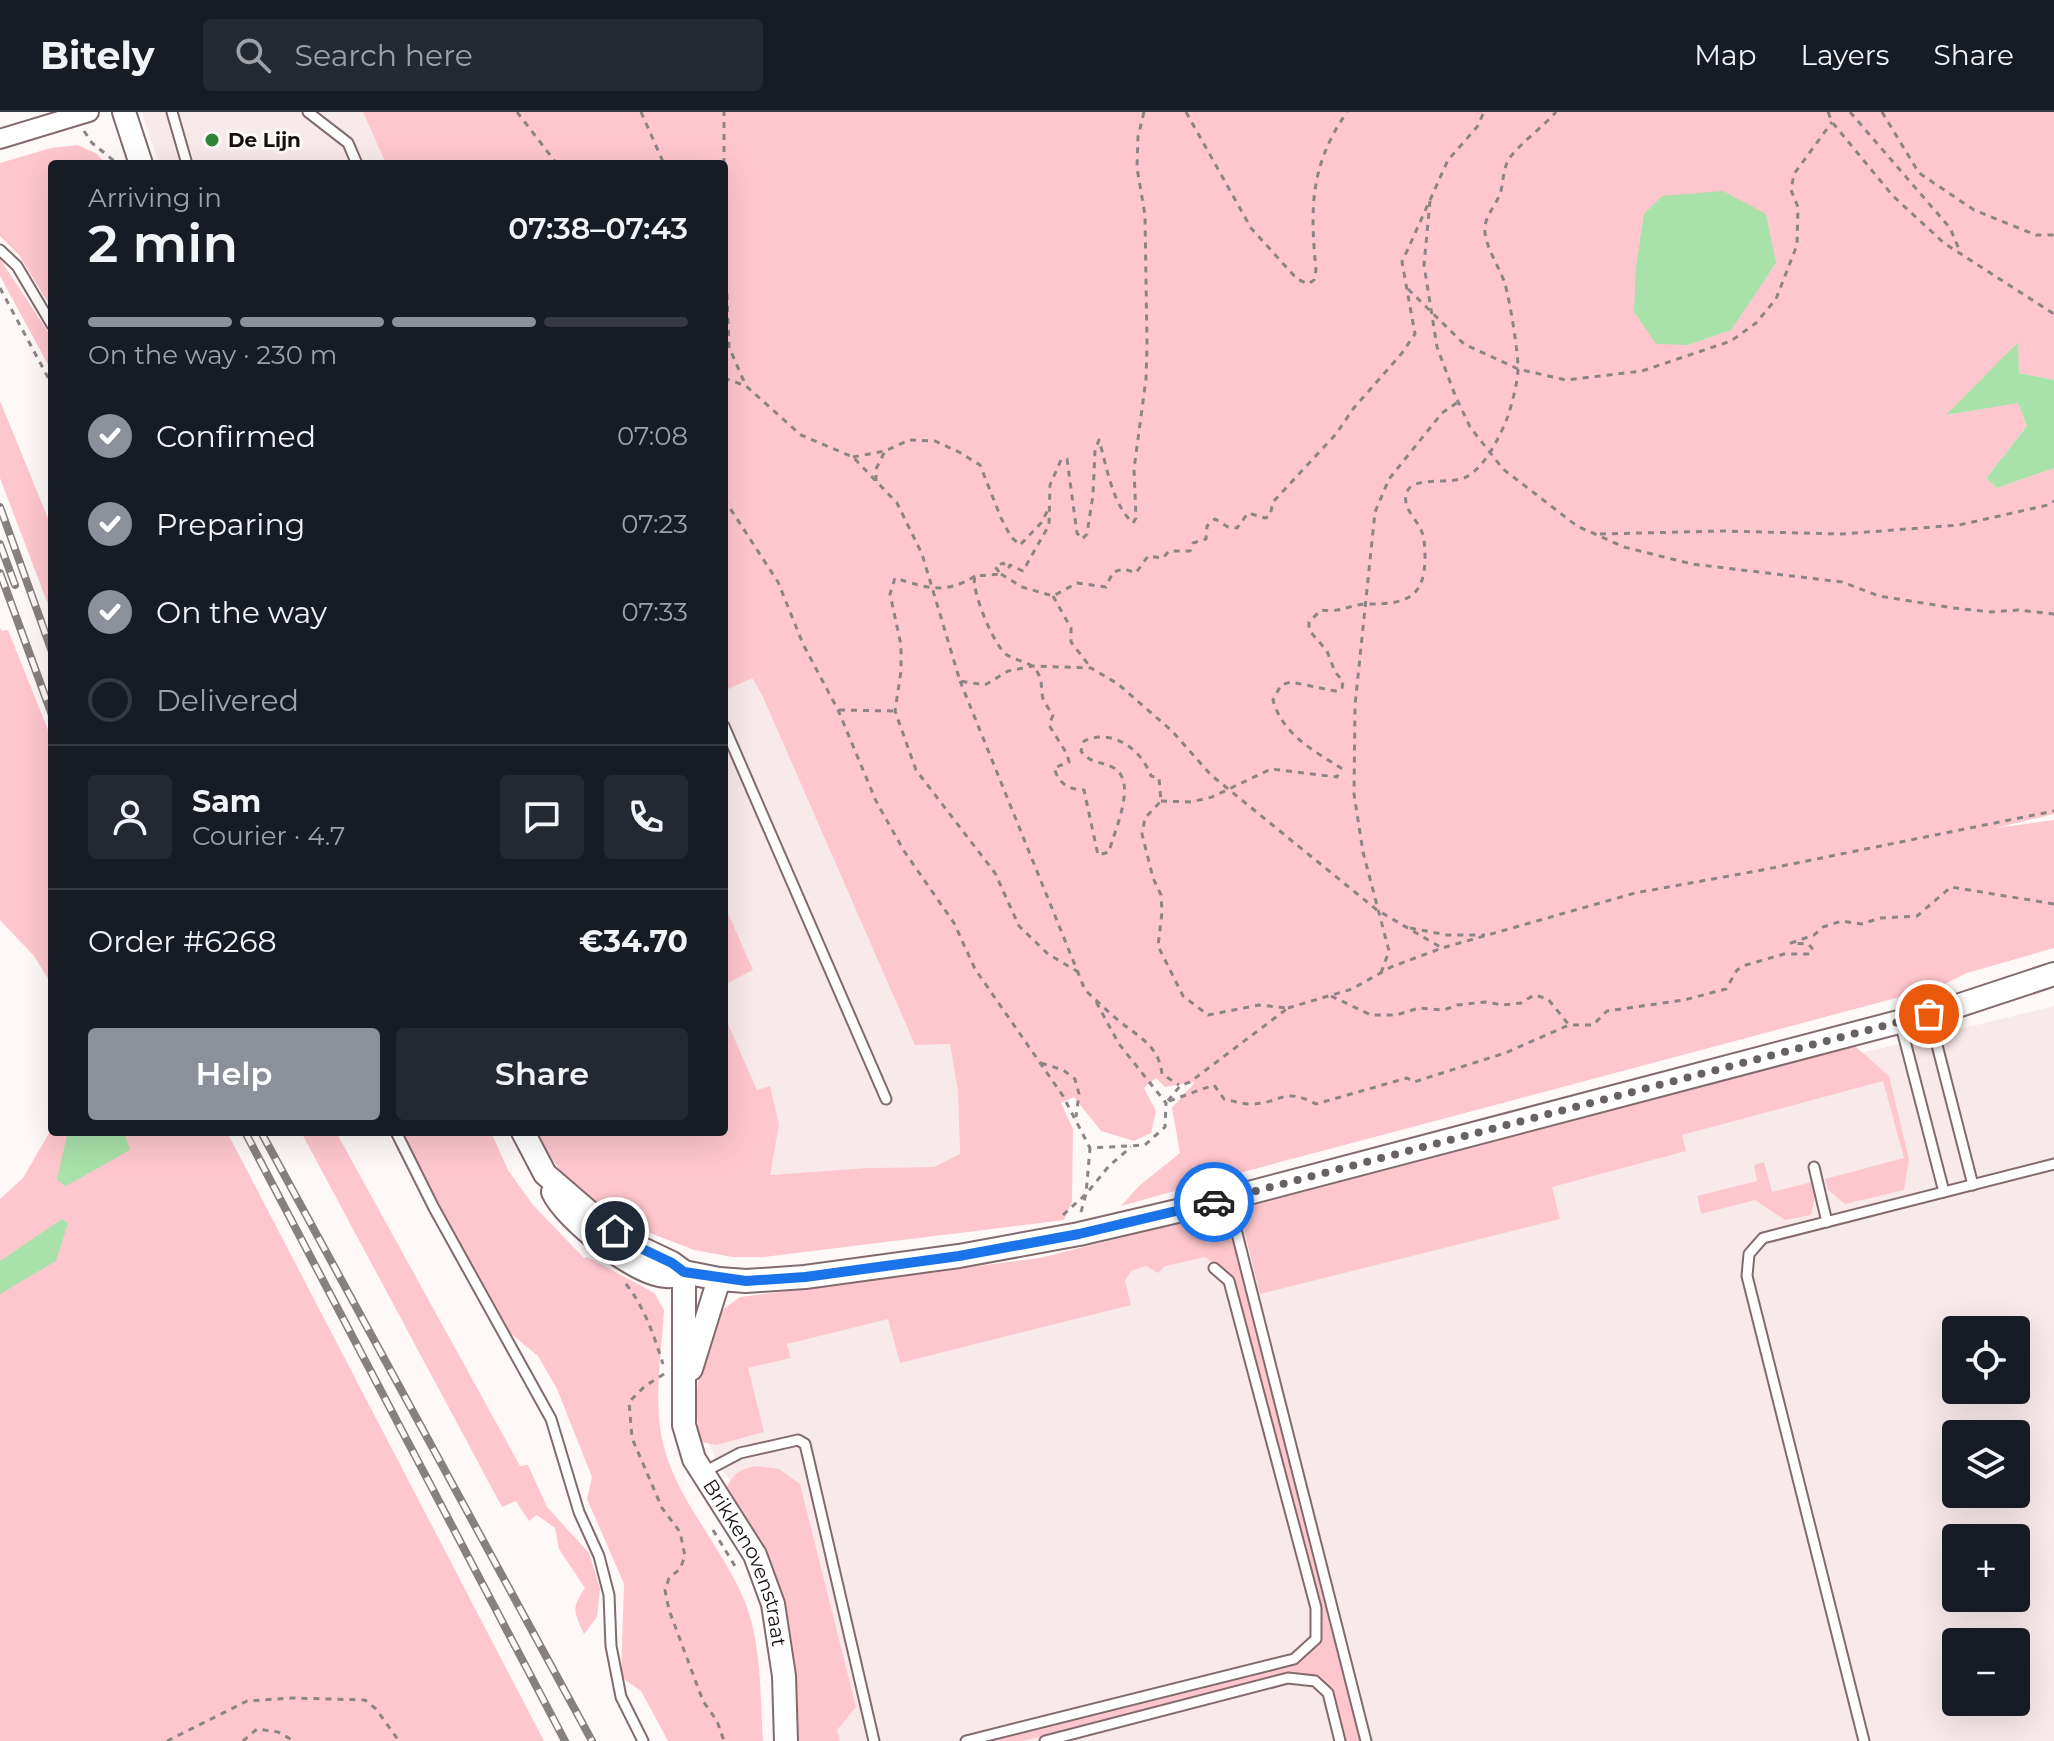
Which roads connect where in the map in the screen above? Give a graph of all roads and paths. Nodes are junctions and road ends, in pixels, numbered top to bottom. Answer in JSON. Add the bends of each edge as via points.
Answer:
{"nodes":[{"id":1,"x":124,"y":112,"type":"edge"},
{"id":2,"x":172,"y":112,"type":"edge"},
{"id":3,"x":308,"y":112,"type":"edge"},
{"id":4,"x":517,"y":112,"type":"edge"},
{"id":5,"x":641,"y":112,"type":"edge"},
{"id":6,"x":724,"y":112,"type":"edge"},
{"id":7,"x":1144,"y":112,"type":"edge"},
{"id":8,"x":1186,"y":112,"type":"edge"},
{"id":9,"x":1347,"y":112,"type":"edge"},
{"id":10,"x":1484,"y":112,"type":"edge"},
{"id":11,"x":1556,"y":112,"type":"edge"},
{"id":12,"x":1828,"y":112,"type":"edge"},
{"id":13,"x":1850,"y":112,"type":"edge"},
{"id":14,"x":1882,"y":112,"type":"edge"},
{"id":15,"x":86,"y":120,"type":"edge"},
{"id":16,"x":1832,"y":122,"type":"junction"},
{"id":17,"x":0,"y":139,"type":"edge"},
{"id":18,"x":113,"y":160,"type":"edge"},
{"id":19,"x":140,"y":160,"type":"edge"},
{"id":20,"x":186,"y":160,"type":"edge"},
{"id":21,"x":355,"y":160,"type":"edge"},
{"id":22,"x":554,"y":160,"type":"edge"},
{"id":23,"x":662,"y":160,"type":"edge"},
{"id":24,"x":724,"y":160,"type":"edge"},
{"id":25,"x":1430,"y":201,"type":"junction"},
{"id":26,"x":2054,"y":235,"type":"edge"},
{"id":27,"x":0,"y":250,"type":"edge"},
{"id":28,"x":1961,"y":254,"type":"junction"},
{"id":29,"x":0,"y":288,"type":"edge"},
{"id":30,"x":1408,"y":289,"type":"junction"},
{"id":31,"x":1430,"y":311,"type":"junction"},
{"id":32,"x":2054,"y":314,"type":"edge"},
{"id":33,"x":48,"y":318,"type":"edge"},
{"id":34,"x":728,"y":325,"type":"edge"},
{"id":35,"x":1518,"y":369,"type":"junction"},
{"id":36,"x":48,"y":378,"type":"edge"},
{"id":37,"x":728,"y":379,"type":"edge"},
{"id":38,"x":746,"y":386,"type":"junction"},
{"id":39,"x":1458,"y":402,"type":"junction"},
{"id":40,"x":885,"y":451,"type":"junction"},
{"id":41,"x":1490,"y":452,"type":"junction"},
{"id":42,"x":853,"y":457,"type":"junction"},
{"id":43,"x":876,"y":481,"type":"junction"},
{"id":44,"x":2054,"y":501,"type":"edge"},
{"id":45,"x":728,"y":505,"type":"edge"},
{"id":46,"x":1049,"y":508,"type":"junction"},
{"id":47,"x":1596,"y":535,"type":"junction"},
{"id":48,"x":1001,"y":574,"type":"junction"},
{"id":49,"x":975,"y":576,"type":"junction"},
{"id":50,"x":932,"y":590,"type":"junction"},
{"id":51,"x":1053,"y":596,"type":"junction"},
{"id":52,"x":1364,"y":604,"type":"junction"},
{"id":53,"x":2054,"y":614,"type":"edge"},
{"id":54,"x":1033,"y":666,"type":"junction"},
{"id":55,"x":1091,"y":668,"type":"junction"},
{"id":56,"x":960,"y":681,"type":"junction"},
{"id":57,"x":838,"y":710,"type":"junction"},
{"id":58,"x":895,"y":711,"type":"junction"},
{"id":59,"x":728,"y":735,"type":"edge"},
{"id":60,"x":1230,"y":789,"type":"junction"},
{"id":61,"x":1161,"y":801,"type":"junction"},
{"id":62,"x":2054,"y":811,"type":"edge"},
{"id":63,"x":2054,"y":904,"type":"edge"},
{"id":64,"x":1377,"y":910,"type":"junction"},
{"id":65,"x":1406,"y":927,"type":"junction"},
{"id":66,"x":1489,"y":935,"type":"junction"},
{"id":67,"x":1442,"y":948,"type":"junction"},
{"id":68,"x":1080,"y":973,"type":"junction"},
{"id":69,"x":1381,"y":973,"type":"junction"},
{"id":70,"x":2054,"y":974,"type":"edge"},
{"id":71,"x":1331,"y":996,"type":"junction"},
{"id":72,"x":1094,"y":998,"type":"junction"},
{"id":73,"x":1288,"y":1008,"type":"junction"},
{"id":74,"x":1929,"y":1014,"type":"junction"},
{"id":75,"x":1900,"y":1022,"type":"junction"},
{"id":76,"x":1569,"y":1025,"type":"junction"},
{"id":77,"x":1041,"y":1063,"type":"junction"},
{"id":78,"x":1180,"y":1086,"type":"junction"},
{"id":79,"x":886,"y":1099,"type":"dead end"},
{"id":80,"x":1166,"y":1103,"type":"junction"},
{"id":81,"x":1076,"y":1120,"type":"junction"},
{"id":82,"x":398,"y":1136,"type":"edge"},
{"id":83,"x":525,"y":1136,"type":"edge"},
{"id":84,"x":1131,"y":1146,"type":"junction"},
{"id":85,"x":1090,"y":1148,"type":"junction"},
{"id":86,"x":2054,"y":1164,"type":"edge"},
{"id":87,"x":1814,"y":1167,"type":"dead end"},
{"id":88,"x":1973,"y":1185,"type":"junction"},
{"id":89,"x":1944,"y":1192,"type":"junction"},
{"id":90,"x":1086,"y":1194,"type":"junction"},
{"id":91,"x":1228,"y":1198,"type":"junction"},
{"id":92,"x":1081,"y":1214,"type":"dead end"},
{"id":93,"x":1058,"y":1218,"type":"dead end"},
{"id":94,"x":1827,"y":1222,"type":"junction"},
{"id":95,"x":1214,"y":1268,"type":"dead end"},
{"id":96,"x":684,"y":1272,"type":"junction"},
{"id":97,"x":621,"y":1278,"type":"dead end"},
{"id":98,"x":719,"y":1279,"type":"junction"},
{"id":99,"x":683,"y":1393,"type":"junction"},
{"id":100,"x":702,"y":1472,"type":"junction"},
{"id":101,"x":167,"y":1741,"type":"edge"},
{"id":102,"x":243,"y":1741,"type":"edge"},
{"id":103,"x":294,"y":1741,"type":"edge"},
{"id":104,"x":399,"y":1741,"type":"edge"},
{"id":105,"x":643,"y":1741,"type":"edge"},
{"id":106,"x":724,"y":1741,"type":"edge"},
{"id":107,"x":786,"y":1741,"type":"edge"},
{"id":108,"x":874,"y":1741,"type":"edge"},
{"id":109,"x":966,"y":1741,"type":"edge"},
{"id":110,"x":1045,"y":1741,"type":"edge"},
{"id":111,"x":1340,"y":1741,"type":"edge"},
{"id":112,"x":1366,"y":1741,"type":"edge"},
{"id":113,"x":1864,"y":1741,"type":"edge"}],
"edges":[{"from":1,"to":19,"type":"street"},
{"from":2,"to":20,"type":"lane"},
{"from":3,"to":21,"type":"lane","via":[[348,143]]},
{"from":4,"to":22,"type":"path"},
{"from":5,"to":23,"type":"path"},
{"from":6,"to":24,"type":"path"},
{"from":7,"to":46,"type":"path","via":[[1137,168],[1145,215],[1147,357],[1134,469],[1136,518],[1133,523],[1118,501],[1099,440],[1087,534],[1082,539],[1077,533],[1067,459],[1061,460],[1050,485]]},
{"from":8,"to":9,"type":"path","via":[[1251,228],[1297,279],[1308,284],[1316,270],[1316,177],[1325,148]]},
{"from":10,"to":25,"type":"path","via":[[1448,160]]},
{"from":11,"to":35,"type":"path","via":[[1511,156],[1486,221],[1485,234],[1505,285]]},
{"from":12,"to":16,"type":"path"},
{"from":13,"to":28,"type":"path","via":[[1950,228]]},
{"from":14,"to":26,"type":"path","via":[[1919,173],[1974,210],[2036,235]]},
{"from":15,"to":17,"type":"street"},
{"from":15,"to":18,"type":"path","via":[[88,139]]},
{"from":16,"to":28,"type":"path","via":[[1893,196]]},
{"from":16,"to":35,"type":"path","via":[[1794,174],[1796,253],[1776,299],[1756,323],[1731,341],[1642,371],[1566,380]]},
{"from":25,"to":30,"type":"path","via":[[1402,262]]},
{"from":25,"to":31,"type":"path","via":[[1424,265]]},
{"from":27,"to":33,"type":"lane","via":[[17,266]]},
{"from":28,"to":32,"type":"path"},
{"from":29,"to":36,"type":"path"},
{"from":30,"to":31,"type":"path"},
{"from":30,"to":51,"type":"path","via":[[1415,334],[1336,434],[1273,502],[1270,516],[1248,513],[1237,528],[1215,519],[1207,526],[1206,539],[1193,543],[1190,551],[1148,556],[1136,573],[1113,572],[1106,587],[1077,583]]},
{"from":31,"to":35,"type":"path","via":[[1464,344]]},
{"from":31,"to":39,"type":"path"},
{"from":34,"to":38,"type":"path","via":[[729,347]]},
{"from":35,"to":41,"type":"path","via":[[1508,415]]},
{"from":37,"to":38,"type":"path"},
{"from":38,"to":42,"type":"path","via":[[801,435]]},
{"from":39,"to":41,"type":"path"},
{"from":39,"to":52,"type":"path","via":[[1442,413],[1389,479],[1375,512]]},
{"from":40,"to":42,"type":"path"},
{"from":40,"to":43,"type":"path"},
{"from":40,"to":46,"type":"path","via":[[909,440],[935,441],[980,465],[1001,518],[1020,545]]},
{"from":41,"to":47,"type":"path","via":[[1531,493]]},
{"from":41,"to":52,"type":"path","via":[[1468,476],[1409,487],[1408,510],[1422,532],[1420,588],[1393,604]]},
{"from":42,"to":43,"type":"path"},
{"from":43,"to":50,"type":"path","via":[[897,503],[922,554]]},
{"from":44,"to":47,"type":"path","via":[[1959,525],[1842,534]]},
{"from":45,"to":57,"type":"path","via":[[778,582]]},
{"from":46,"to":48,"type":"path","via":[[1049,525],[1023,571],[1003,563],[995,567]]},
{"from":47,"to":53,"type":"path","via":[[1692,564],[1842,582],[1879,596],[1954,608]]},
{"from":48,"to":49,"type":"path"},
{"from":48,"to":51,"type":"path"},
{"from":49,"to":50,"type":"path","via":[[961,585]]},
{"from":49,"to":54,"type":"path","via":[[974,594],[992,635],[1005,655]]},
{"from":50,"to":56,"type":"path"},
{"from":50,"to":58,"type":"path","via":[[895,578],[890,594],[901,645]]},
{"from":51,"to":55,"type":"path","via":[[1071,628],[1071,642]]},
{"from":52,"to":60,"type":"path","via":[[1321,610],[1309,622],[1343,681],[1342,689],[1291,682],[1281,685],[1273,700],[1289,730],[1341,768],[1340,773],[1337,777],[1271,769]]},
{"from":52,"to":64,"type":"path","via":[[1354,794]]},
{"from":54,"to":55,"type":"path"},
{"from":54,"to":56,"type":"path","via":[[1008,671],[985,685]]},
{"from":54,"to":61,"type":"path","via":[[1053,715],[1049,725],[1069,762],[1054,768],[1069,789],[1084,790],[1098,855],[1109,852],[1125,784],[1112,766],[1086,758],[1081,751],[1084,741],[1106,735],[1120,740],[1145,760],[1151,776],[1159,778]]},
{"from":55,"to":60,"type":"path","via":[[1172,731]]},
{"from":56,"to":68,"type":"path"},
{"from":57,"to":58,"type":"path"},
{"from":57,"to":77,"type":"path","via":[[876,801],[904,851],[954,923],[975,969]]},
{"from":58,"to":68,"type":"path","via":[[916,770],[995,873],[1019,926],[1048,954]]},
{"from":59,"to":79,"type":"lane"},
{"from":60,"to":61,"type":"path","via":[[1191,802]]},
{"from":60,"to":64,"type":"path"},
{"from":61,"to":73,"type":"path","via":[[1145,818],[1142,834],[1161,895],[1158,946],[1183,996],[1208,1015],[1259,1005]]},
{"from":62,"to":66,"type":"path","via":[[1635,893]]},
{"from":63,"to":76,"type":"path","via":[[1951,887],[1917,916],[1823,927],[1791,943],[1808,944],[1811,954],[1784,954],[1746,965],[1726,989],[1607,1011],[1593,1025]]},
{"from":64,"to":65,"type":"path"},
{"from":64,"to":69,"type":"path","via":[[1389,951]]},
{"from":65,"to":66,"type":"path","via":[[1447,935]]},
{"from":65,"to":67,"type":"path"},
{"from":66,"to":67,"type":"path"},
{"from":67,"to":69,"type":"path"},
{"from":68,"to":72,"type":"path"},
{"from":69,"to":71,"type":"path"},
{"from":70,"to":74,"type":"street"},
{"from":71,"to":73,"type":"path"},
{"from":71,"to":76,"type":"path","via":[[1371,1015],[1396,1015],[1419,1008],[1521,1003],[1534,995],[1548,999]]},
{"from":72,"to":78,"type":"path","via":[[1148,1042],[1162,1074]]},
{"from":72,"to":80,"type":"path","via":[[1119,1044]]},
{"from":73,"to":78,"type":"path"},
{"from":74,"to":75,"type":"street"},
{"from":74,"to":88,"type":"lane"},
{"from":75,"to":89,"type":"lane"},
{"from":75,"to":91,"type":"street"},
{"from":76,"to":80,"type":"path","via":[[1414,1082],[1407,1078],[1316,1104],[1288,1095],[1253,1104],[1224,1099],[1214,1085]]},
{"from":77,"to":81,"type":"path"},
{"from":77,"to":81,"type":"path","via":[[1075,1079]]},
{"from":78,"to":80,"type":"path"},
{"from":80,"to":84,"type":"path","via":[[1165,1127],[1145,1145]]},
{"from":81,"to":85,"type":"path"},
{"from":82,"to":105,"type":"lane","via":[[551,1419],[609,1595],[621,1697]]},
{"from":83,"to":96,"type":"street","via":[[556,1199],[577,1224],[639,1266],[665,1276]]},
{"from":84,"to":85,"type":"path"},
{"from":84,"to":90,"type":"path"},
{"from":85,"to":90,"type":"path"},
{"from":86,"to":88,"type":"lane"},
{"from":87,"to":94,"type":"lane"},
{"from":88,"to":89,"type":"lane"},
{"from":89,"to":94,"type":"lane"},
{"from":90,"to":92,"type":"path"},
{"from":90,"to":93,"type":"path"},
{"from":91,"to":98,"type":"street","via":[[959,1256],[805,1277]]},
{"from":91,"to":112,"type":"lane"},
{"from":94,"to":113,"type":"lane","via":[[1763,1238],[1749,1254],[1747,1276]]},
{"from":95,"to":109,"type":"lane","via":[[1229,1281],[1316,1608],[1316,1639],[1294,1659]]},
{"from":96,"to":98,"type":"street"},
{"from":96,"to":99,"type":"street","name":"Brikkenovenstraat"},
{"from":97,"to":106,"type":"path","via":[[637,1298],[666,1374],[629,1402],[632,1438],[662,1508],[680,1532],[685,1556],[665,1590],[669,1610]]},
{"from":98,"to":99,"type":"street","name":"Brikkenovenstraat"},
{"from":99,"to":100,"type":"street","name":"Brikkenovenstraat","via":[[684,1425]]},
{"from":100,"to":107,"type":"street","name":"Brikkenovenstraat","via":[[755,1555],[773,1604],[784,1676]]},
{"from":100,"to":108,"type":"lane","via":[[740,1453],[798,1440],[805,1444]]},
{"from":101,"to":104,"type":"path","via":[[247,1701],[292,1698],[365,1700]]},
{"from":102,"to":103,"type":"path","via":[[257,1729]]},
{"from":110,"to":111,"type":"lane","via":[[1288,1678],[1315,1681],[1328,1693]]}]}
